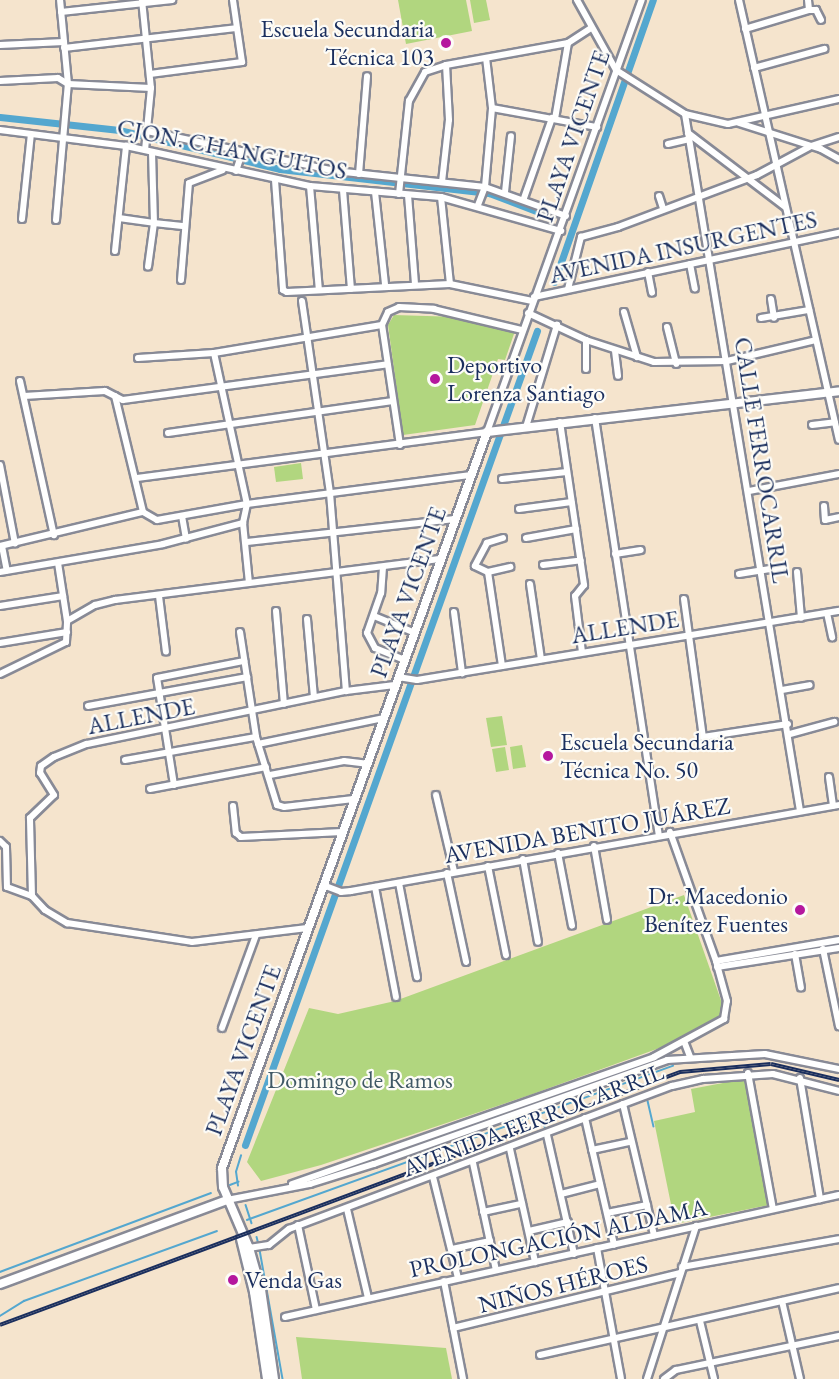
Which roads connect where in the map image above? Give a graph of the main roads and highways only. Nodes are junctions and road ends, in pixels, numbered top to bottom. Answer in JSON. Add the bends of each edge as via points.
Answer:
{"nodes":[{"id":1,"x":839,"y":391,"type":"edge"},
{"id":2,"x":227,"y":1200,"type":"junction"},
{"id":3,"x":240,"y":1234,"type":"junction"},
{"id":4,"x":0,"y":1284,"type":"edge"},
{"id":5,"x":267,"y":1379,"type":"edge"},
{"id":6,"x":274,"y":1379,"type":"edge"}],
"edges":[{"from":1,"to":2,"type":"main road","name":"PLAYA VICENTE","via":[[492,431],[471,476],[413,632],[400,680],[342,832],[327,887],[308,928],[228,1147],[222,1175]]},
{"from":2,"to":3,"type":"main road","name":"PLAYA VICENTE"},
{"from":2,"to":4,"type":"main road"},
{"from":3,"to":5,"type":"main road"},
{"from":3,"to":6,"type":"main road","via":[[249,1248],[261,1290]]}]}
